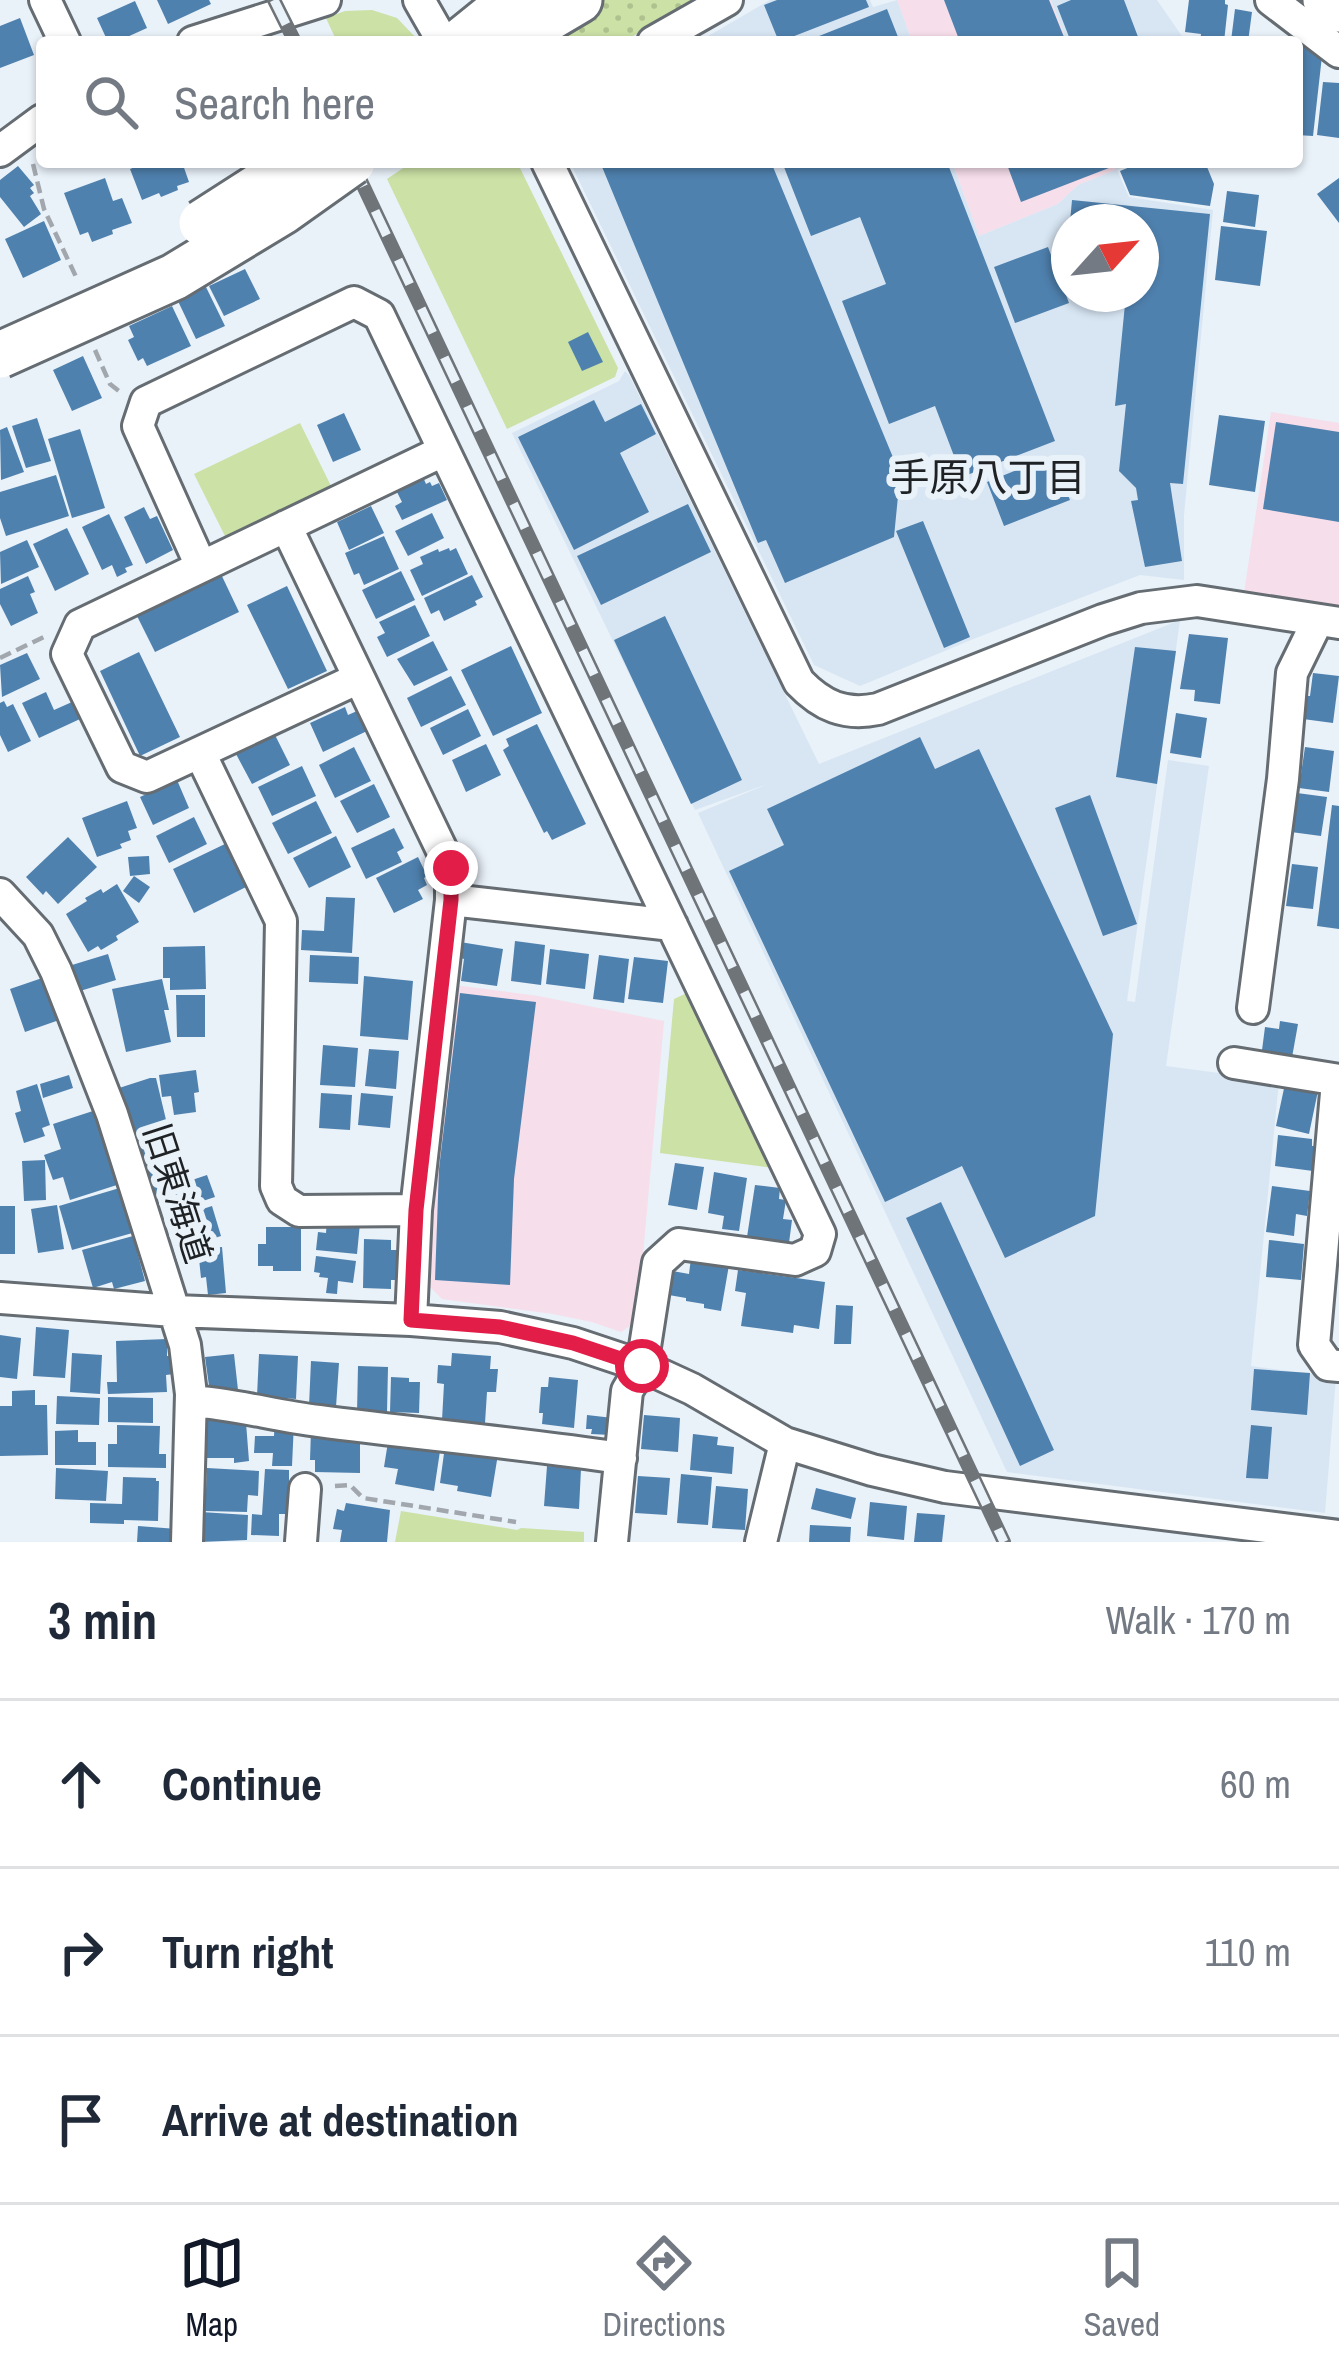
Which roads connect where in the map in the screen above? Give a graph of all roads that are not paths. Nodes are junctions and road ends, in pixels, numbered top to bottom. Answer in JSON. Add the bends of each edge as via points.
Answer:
{"nodes":[{"id":1,"x":44,"y":0,"type":"edge"},
{"id":2,"x":325,"y":0,"type":"edge"},
{"id":3,"x":419,"y":0,"type":"edge"},
{"id":4,"x":562,"y":0,"type":"edge"},
{"id":5,"x":579,"y":0,"type":"edge"},
{"id":6,"x":727,"y":0,"type":"edge"},
{"id":7,"x":1271,"y":0,"type":"edge"},
{"id":8,"x":1326,"y":0,"type":"edge"},
{"id":9,"x":1339,"y":9,"type":"edge"},
{"id":10,"x":241,"y":22,"type":"edge"},
{"id":11,"x":496,"y":28,"type":"edge"},
{"id":12,"x":62,"y":36,"type":"edge"},
{"id":13,"x":207,"y":36,"type":"edge"},
{"id":14,"x":440,"y":36,"type":"edge"},
{"id":15,"x":664,"y":36,"type":"edge"},
{"id":16,"x":1339,"y":52,"type":"edge"},
{"id":17,"x":35,"y":124,"type":"edge"},
{"id":18,"x":0,"y":151,"type":"edge"},
{"id":19,"x":288,"y":168,"type":"edge"},
{"id":20,"x":344,"y":168,"type":"edge"},
{"id":21,"x":550,"y":168,"type":"edge"},
{"id":22,"x":0,"y":322,"type":"edge"},
{"id":23,"x":0,"y":355,"type":"edge"},
{"id":24,"x":443,"y":451,"type":"junction"},
{"id":25,"x":286,"y":526,"type":"junction"},
{"id":26,"x":201,"y":566,"type":"junction"},
{"id":27,"x":1328,"y":622,"type":"edge"},
{"id":28,"x":358,"y":678,"type":"junction"},
{"id":29,"x":200,"y":753,"type":"junction"},
{"id":30,"x":0,"y":894,"type":"edge"},
{"id":31,"x":451,"y":900,"type":"junction"},
{"id":32,"x":672,"y":925,"type":"junction"},
{"id":33,"x":1252,"y":1008,"type":"dead end"},
{"id":34,"x":1234,"y":1063,"type":"dead end"},
{"id":35,"x":1338,"y":1087,"type":"edge"},
{"id":36,"x":416,"y":1210,"type":"junction"},
{"id":37,"x":0,"y":1298,"type":"edge"},
{"id":38,"x":175,"y":1311,"type":"junction"},
{"id":39,"x":411,"y":1320,"type":"junction"},
{"id":40,"x":642,"y":1366,"type":"junction"},
{"id":41,"x":1339,"y":1366,"type":"edge"},
{"id":42,"x":191,"y":1401,"type":"junction"},
{"id":43,"x":785,"y":1442,"type":"junction"},
{"id":44,"x":621,"y":1458,"type":"junction"},
{"id":45,"x":305,"y":1489,"type":"road end"},
{"id":46,"x":1339,"y":1536,"type":"edge"},
{"id":47,"x":187,"y":1542,"type":"edge"},
{"id":48,"x":301,"y":1542,"type":"edge"},
{"id":49,"x":612,"y":1542,"type":"edge"},
{"id":50,"x":761,"y":1542,"type":"edge"}],
"edges":[{"from":1,"to":12,"type":"street"},
{"from":2,"to":10,"type":"street"},
{"from":3,"to":14,"type":"street"},
{"from":4,"to":11,"type":"highway"},
{"from":5,"to":11,"type":"highway"},
{"from":6,"to":15,"type":"street"},
{"from":7,"to":16,"type":"street"},
{"from":8,"to":9,"type":"highway"},
{"from":10,"to":13,"type":"street"},
{"from":17,"to":18,"type":"street"},
{"from":19,"to":22,"type":"highway","bridge":true,"via":[[159,250]]},
{"from":20,"to":23,"type":"highway","bridge":true,"via":[[174,277]]},
{"from":21,"to":27,"type":"street","via":[[799,682],[814,698],[858,713],[878,709],[1141,608],[1197,601]]},
{"from":24,"to":25,"type":"street"},
{"from":24,"to":26,"type":"street","via":[[379,316],[354,302],[146,402],[138,427]]},
{"from":24,"to":32,"type":"street"},
{"from":25,"to":26,"type":"street"},
{"from":25,"to":28,"type":"street"},
{"from":26,"to":29,"type":"street","via":[[80,625],[67,654],[122,767],[147,777]]},
{"from":27,"to":33,"type":"street","via":[[1292,673]]},
{"from":28,"to":29,"type":"street"},
{"from":28,"to":31,"type":"street","via":[[451,868]]},
{"from":29,"to":36,"type":"street","via":[[281,921],[282,1200],[299,1211]]},
{"from":30,"to":38,"type":"street","name":"旧東海道","via":[[38,935],[56,971]]},
{"from":31,"to":32,"type":"street"},
{"from":31,"to":36,"type":"street"},
{"from":32,"to":40,"type":"street","via":[[820,1234],[815,1252],[795,1260],[680,1244],[658,1263]]},
{"from":34,"to":35,"type":"street"},
{"from":35,"to":41,"type":"street","via":[[1313,1345],[1328,1365]]},
{"from":36,"to":39,"type":"street"},
{"from":37,"to":38,"type":"street"},
{"from":38,"to":39,"type":"street"},
{"from":38,"to":42,"type":"street","name":"旧東海道"},
{"from":39,"to":40,"type":"street","via":[[500,1327]]},
{"from":40,"to":43,"type":"street"},
{"from":40,"to":44,"type":"street","via":[[627,1391]]},
{"from":42,"to":44,"type":"street"},
{"from":42,"to":47,"type":"street","name":"旧東海道"},
{"from":43,"to":46,"type":"street","via":[[945,1487]]},
{"from":43,"to":50,"type":"street"},
{"from":44,"to":49,"type":"street"},
{"from":45,"to":48,"type":"street"}]}
